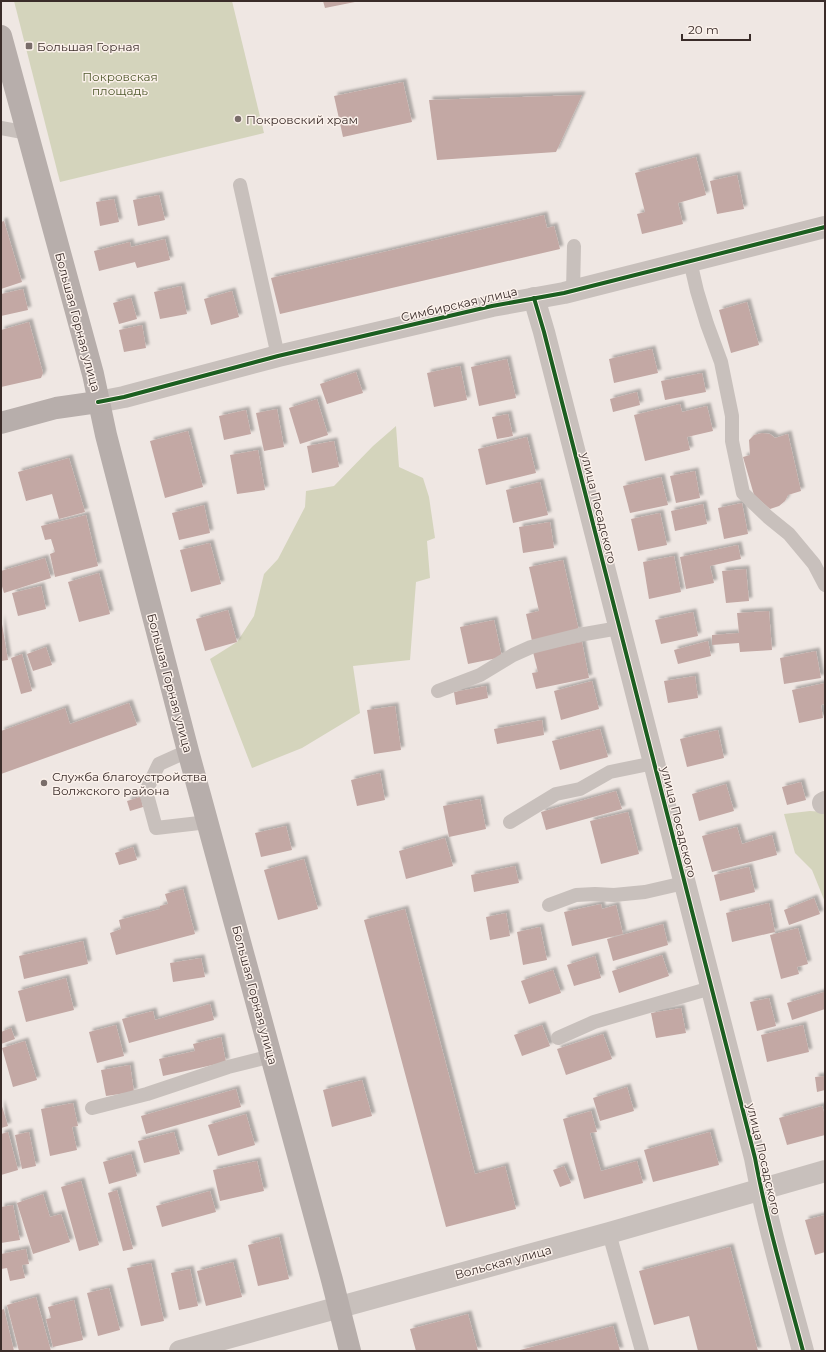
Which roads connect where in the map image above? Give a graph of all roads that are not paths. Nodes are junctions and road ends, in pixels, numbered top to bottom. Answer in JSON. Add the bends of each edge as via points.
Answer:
{"nodes":[{"id":1,"x":1,"y":36,"type":"edge"},
{"id":2,"x":1,"y":128,"type":"edge"},
{"id":3,"x":28,"y":133,"type":"junction"},
{"id":4,"x":240,"y":185,"type":"dead end"},
{"id":5,"x":825,"y":227,"type":"edge"},
{"id":6,"x":574,"y":246,"type":"dead end"},
{"id":7,"x":690,"y":261,"type":"junction"},
{"id":8,"x":574,"y":291,"type":"junction"},
{"id":9,"x":534,"y":298,"type":"junction"},
{"id":10,"x":278,"y":356,"type":"junction"},
{"id":11,"x":98,"y":402,"type":"junction"},
{"id":12,"x":1,"y":423,"type":"edge"},
{"id":13,"x":825,"y":585,"type":"edge"},
{"id":14,"x":619,"y":628,"type":"junction"},
{"id":15,"x":438,"y":691,"type":"dead end"},
{"id":16,"x":188,"y":751,"type":"junction"},
{"id":17,"x":654,"y":762,"type":"junction"},
{"id":18,"x":208,"y":822,"type":"junction"},
{"id":19,"x":510,"y":822,"type":"dead end"},
{"id":20,"x":684,"y":883,"type":"junction"},
{"id":21,"x":549,"y":905,"type":"dead end"},
{"id":22,"x":711,"y":988,"type":"junction"},
{"id":23,"x":558,"y":1038,"type":"dead end"},
{"id":24,"x":272,"y":1056,"type":"junction"},
{"id":25,"x":92,"y":1108,"type":"dead end"},
{"id":26,"x":825,"y":1171,"type":"edge"},
{"id":27,"x":761,"y":1190,"type":"junction"},
{"id":28,"x":609,"y":1232,"type":"junction"},
{"id":29,"x":339,"y":1306,"type":"junction"},
{"id":30,"x":180,"y":1351,"type":"edge"},
{"id":31,"x":350,"y":1351,"type":"edge"},
{"id":32,"x":642,"y":1351,"type":"edge"},
{"id":33,"x":803,"y":1351,"type":"edge"}],
"edges":[{"from":1,"to":3,"type":"main road","name":"Большая Горная улица"},
{"from":2,"to":3,"type":"lane"},
{"from":3,"to":11,"type":"main road","name":"Большая Горная улица","via":[[93,374]]},
{"from":4,"to":10,"type":"lane"},
{"from":5,"to":7,"type":"street","name":"Симбирская улица"},
{"from":6,"to":8,"type":"lane"},
{"from":7,"to":8,"type":"street","name":"Симбирская улица"},
{"from":7,"to":13,"type":"lane","via":[[707,324],[721,362],[732,416],[732,440],[743,493],[789,534],[814,564]]},
{"from":8,"to":9,"type":"street","name":"Симбирская улица"},
{"from":9,"to":10,"type":"street","name":"Симбирская улица"},
{"from":9,"to":14,"type":"street","name":"улица Посадского"},
{"from":10,"to":11,"type":"street","name":"Симбирская улица"},
{"from":11,"to":12,"type":"main road","name":"Симбирская улица","via":[[56,408]]},
{"from":11,"to":16,"type":"main road","name":"Большая Горная улица"},
{"from":14,"to":15,"type":"lane","via":[[532,647],[480,675]]},
{"from":14,"to":17,"type":"street","name":"улица Посадского"},
{"from":16,"to":18,"type":"main road","name":"Большая Горная улица"},
{"from":16,"to":18,"type":"lane","via":[[159,764],[146,791],[156,828]]},
{"from":17,"to":19,"type":"lane","via":[[610,772],[580,789],[556,794]]},
{"from":17,"to":20,"type":"street","name":"улица Посадского"},
{"from":18,"to":24,"type":"main road","name":"Большая Горная улица"},
{"from":20,"to":21,"type":"lane","via":[[645,892],[576,895]]},
{"from":20,"to":22,"type":"street","name":"улица Посадского"},
{"from":22,"to":23,"type":"lane","via":[[594,1022]]},
{"from":22,"to":27,"type":"street","name":"улица Посадского"},
{"from":24,"to":25,"type":"lane"},
{"from":24,"to":29,"type":"main road","name":"Большая Горная улица"},
{"from":26,"to":27,"type":"street","name":"Вольская улица"},
{"from":27,"to":28,"type":"street","name":"Вольская улица"},
{"from":27,"to":33,"type":"street","name":"улица Посадского"},
{"from":28,"to":29,"type":"street","name":"Вольская улица"},
{"from":28,"to":32,"type":"lane"},
{"from":29,"to":30,"type":"street","name":"Вольская улица"},
{"from":29,"to":31,"type":"main road","name":"Большая Горная улица"}]}
